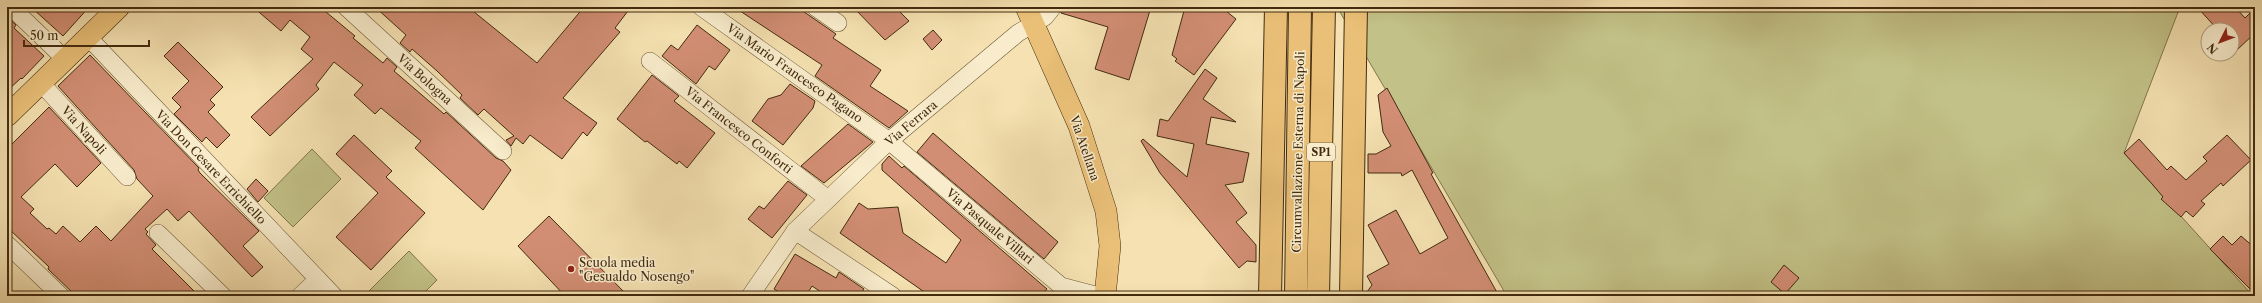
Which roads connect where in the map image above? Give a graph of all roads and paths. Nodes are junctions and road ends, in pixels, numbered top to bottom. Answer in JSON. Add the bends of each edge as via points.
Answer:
{"nodes":[{"id":1,"x":11,"y":7,"type":"edge"},
{"id":2,"x":120,"y":7,"type":"edge"},
{"id":3,"x":346,"y":7,"type":"edge"},
{"id":4,"x":701,"y":7,"type":"edge"},
{"id":5,"x":815,"y":7,"type":"edge"},
{"id":6,"x":1053,"y":7,"type":"edge"},
{"id":7,"x":1276,"y":7,"type":"edge"},
{"id":8,"x":1300,"y":7,"type":"edge"},
{"id":9,"x":1324,"y":7,"type":"edge"},
{"id":10,"x":1356,"y":7,"type":"edge"},
{"id":11,"x":1029,"y":15,"type":"edge"},
{"id":12,"x":838,"y":23,"type":"dead end"},
{"id":13,"x":88,"y":37,"type":"junction"},
{"id":14,"x":65,"y":60,"type":"junction"},
{"id":15,"x":650,"y":61,"type":"dead end"},
{"id":16,"x":41,"y":83,"type":"junction"},
{"id":17,"x":7,"y":116,"type":"edge"},
{"id":18,"x":889,"y":141,"type":"junction"},
{"id":19,"x":503,"y":151,"type":"dead end"},
{"id":20,"x":127,"y":177,"type":"dead end"},
{"id":21,"x":828,"y":199,"type":"junction"},
{"id":22,"x":795,"y":231,"type":"junction"},
{"id":23,"x":158,"y":233,"type":"dead end"},
{"id":24,"x":7,"y":244,"type":"edge"},
{"id":25,"x":318,"y":279,"type":"junction"},
{"id":26,"x":61,"y":296,"type":"edge"},
{"id":27,"x":223,"y":296,"type":"edge"},
{"id":28,"x":300,"y":296,"type":"edge"},
{"id":29,"x":334,"y":296,"type":"edge"},
{"id":30,"x":750,"y":296,"type":"edge"},
{"id":31,"x":893,"y":296,"type":"edge"},
{"id":32,"x":1099,"y":296,"type":"edge"},
{"id":33,"x":1105,"y":296,"type":"edge"},
{"id":34,"x":1270,"y":296,"type":"edge"},
{"id":35,"x":1296,"y":296,"type":"edge"},
{"id":36,"x":1318,"y":296,"type":"edge"},
{"id":37,"x":1351,"y":296,"type":"edge"}],
"edges":[{"from":1,"to":14,"type":"street"},
{"from":2,"to":13,"type":"main road"},
{"from":3,"to":19,"type":"street","name":"Via Bologna"},
{"from":4,"to":18,"type":"street","name":"Via Mario Francesco Pagano"},
{"from":5,"to":12,"type":"street"},
{"from":6,"to":11,"type":"street","name":"Via Ferrara","via":[[1045,17]]},
{"from":7,"to":34,"type":"highway"},
{"from":8,"to":35,"type":"highway","name":"Circumvallazione Esterna di Napoli","number":"SP1"},
{"from":9,"to":36,"type":"highway","name":"Circumvallazione Esterna di Napoli","number":"SP1"},
{"from":10,"to":37,"type":"highway"},
{"from":11,"to":18,"type":"street","name":"Via Ferrara"},
{"from":11,"to":33,"type":"main road","name":"Via Atellana","via":[[1079,126],[1106,211],[1110,246]]},
{"from":13,"to":14,"type":"main road"},
{"from":13,"to":25,"type":"street","name":"Via Don Cesare Errichiello"},
{"from":14,"to":16,"type":"main road"},
{"from":15,"to":21,"type":"street","name":"Via Francesco Conforti"},
{"from":16,"to":17,"type":"main road"},
{"from":16,"to":20,"type":"street","name":"Via Napoli"},
{"from":18,"to":21,"type":"street","name":"Via Ferrara"},
{"from":18,"to":32,"type":"street","name":"Via Pasquale Villari","via":[[1061,286]]},
{"from":21,"to":22,"type":"street","name":"Via Ferrara"},
{"from":22,"to":30,"type":"street","name":"Via Ferrara"},
{"from":22,"to":31,"type":"street"},
{"from":23,"to":27,"type":"street"},
{"from":24,"to":26,"type":"street"},
{"from":25,"to":28,"type":"street"},
{"from":25,"to":29,"type":"street","name":"Via Don Cesare Errichiello"}]}
